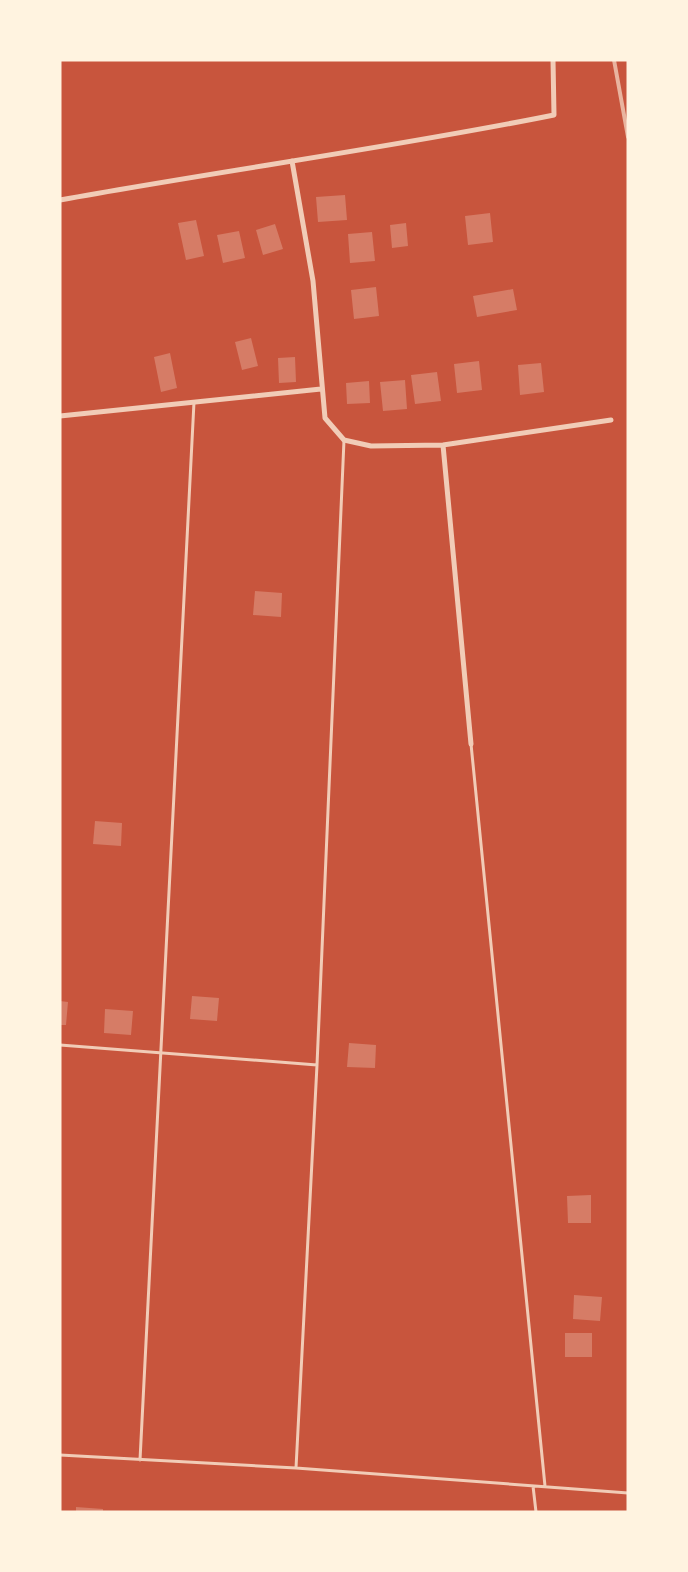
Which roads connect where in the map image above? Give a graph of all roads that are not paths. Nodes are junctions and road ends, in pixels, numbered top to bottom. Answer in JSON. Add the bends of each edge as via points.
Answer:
{"nodes":[{"id":1,"x":553,"y":60,"type":"edge"},
{"id":2,"x":292,"y":160,"type":"junction"},
{"id":3,"x":60,"y":200,"type":"edge"},
{"id":4,"x":321,"y":388,"type":"junction"},
{"id":5,"x":194,"y":402,"type":"junction"},
{"id":6,"x":60,"y":416,"type":"edge"},
{"id":7,"x":611,"y":420,"type":"dead end"},
{"id":8,"x":344,"y":440,"type":"junction"},
{"id":9,"x":443,"y":445,"type":"junction"},
{"id":10,"x":471,"y":744,"type":"joint"},
{"id":11,"x":60,"y":1045,"type":"edge"},
{"id":12,"x":161,"y":1053,"type":"junction"},
{"id":13,"x":317,"y":1065,"type":"junction"},
{"id":14,"x":60,"y":1455,"type":"edge"},
{"id":15,"x":140,"y":1460,"type":"junction"},
{"id":16,"x":296,"y":1468,"type":"junction"},
{"id":17,"x":533,"y":1486,"type":"junction"},
{"id":18,"x":545,"y":1486,"type":"junction"},
{"id":19,"x":628,"y":1493,"type":"edge"},
{"id":20,"x":536,"y":1512,"type":"edge"}],
"edges":[{"from":1,"to":2,"type":"street","via":[[554,115],[428,140]]},
{"from":2,"to":3,"type":"street"},
{"from":2,"to":4,"type":"street","via":[[313,281]]},
{"from":4,"to":5,"type":"street"},
{"from":4,"to":8,"type":"street","via":[[325,418]]},
{"from":5,"to":6,"type":"street"},
{"from":5,"to":12,"type":"lane"},
{"from":7,"to":9,"type":"street"},
{"from":8,"to":9,"type":"street","via":[[371,446]]},
{"from":8,"to":13,"type":"lane"},
{"from":9,"to":10,"type":"street"},
{"from":10,"to":18,"type":"lane"},
{"from":11,"to":12,"type":"lane"},
{"from":12,"to":13,"type":"lane"},
{"from":12,"to":15,"type":"lane"},
{"from":13,"to":16,"type":"lane"},
{"from":14,"to":15,"type":"lane"},
{"from":15,"to":16,"type":"lane"},
{"from":16,"to":17,"type":"lane"},
{"from":17,"to":18,"type":"lane"},
{"from":17,"to":20,"type":"lane"},
{"from":18,"to":19,"type":"lane"}]}
